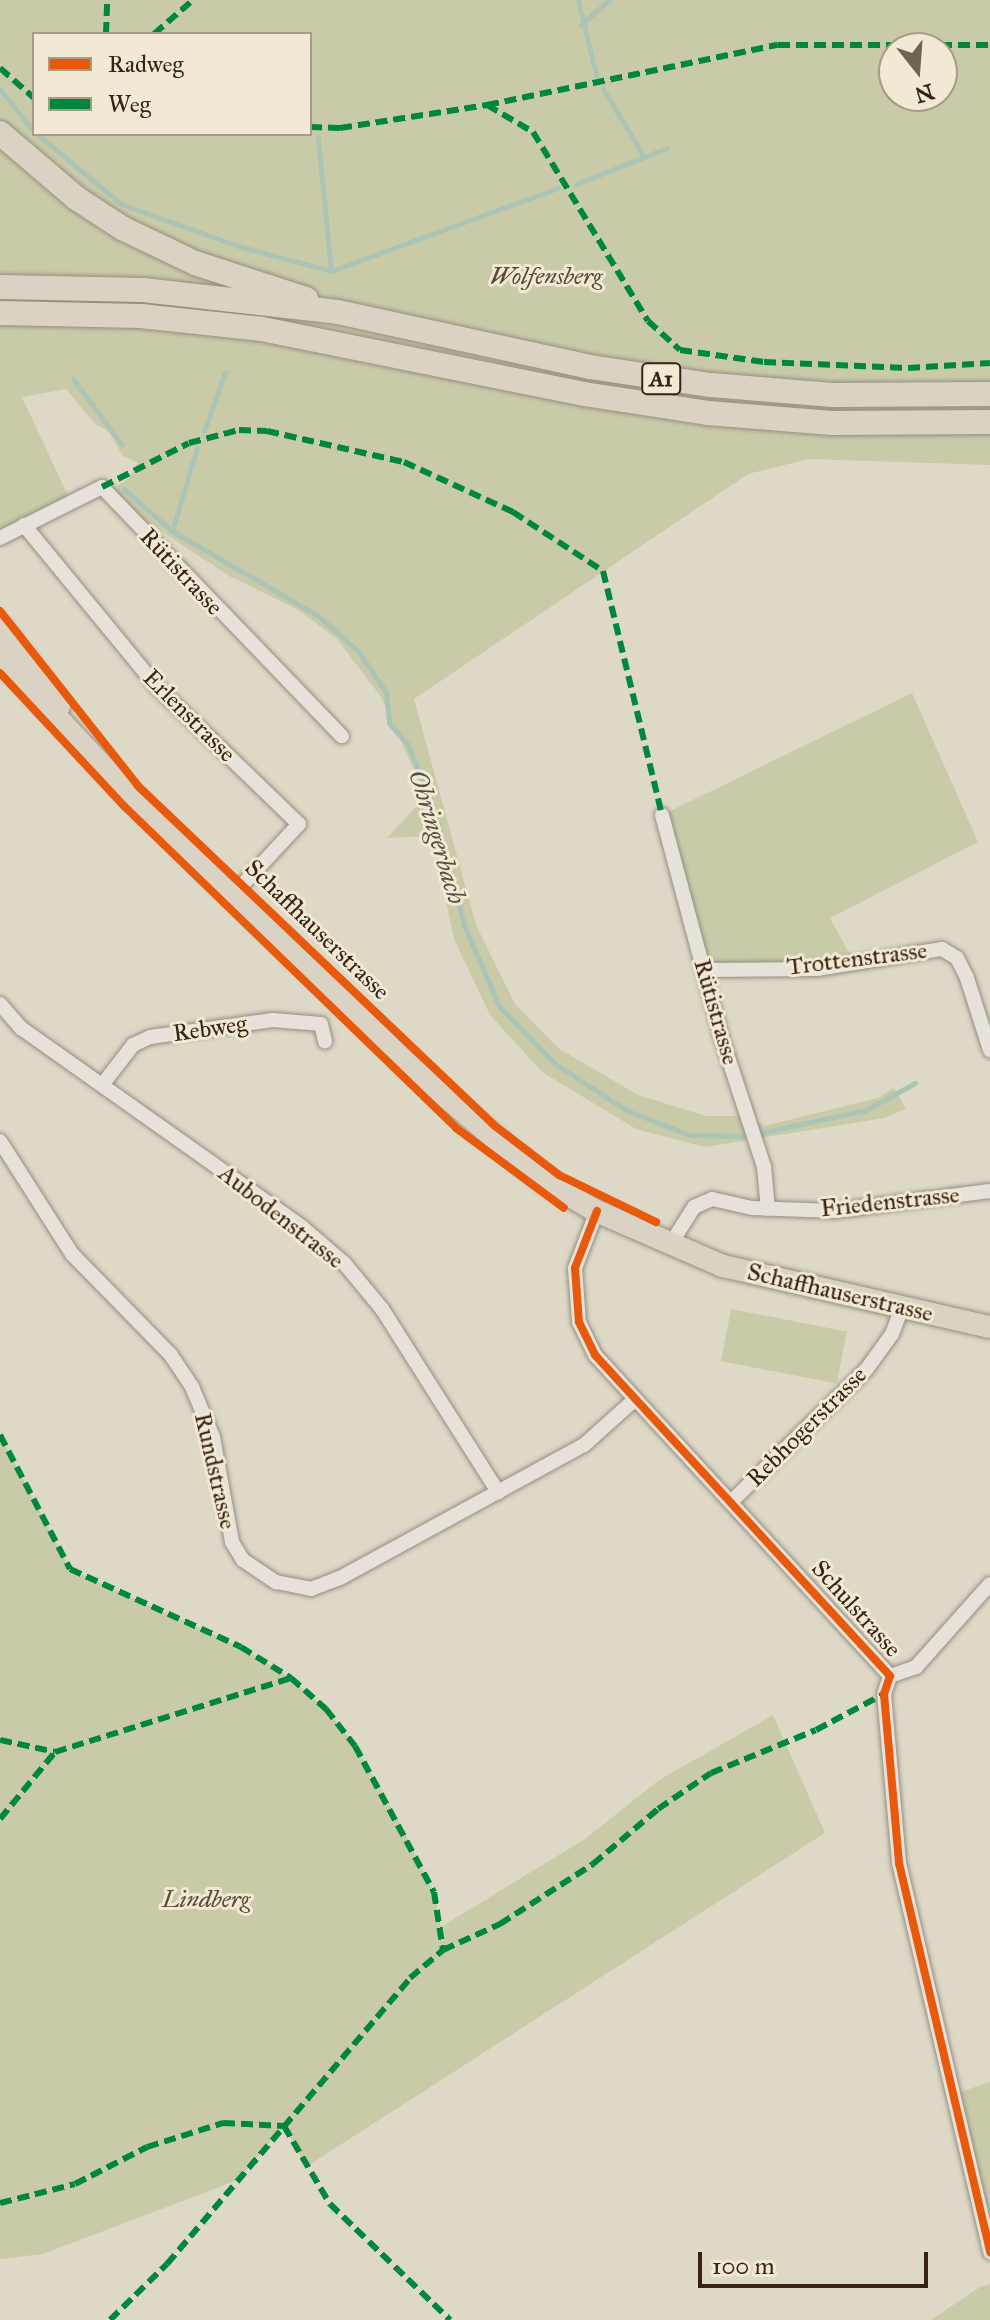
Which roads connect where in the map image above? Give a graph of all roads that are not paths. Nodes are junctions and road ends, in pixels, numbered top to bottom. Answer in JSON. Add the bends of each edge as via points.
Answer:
{"nodes":[{"id":1,"x":0,"y":133,"type":"edge"},
{"id":2,"x":0,"y":287,"type":"edge"},
{"id":3,"x":338,"y":312,"type":"junction"},
{"id":4,"x":0,"y":313,"type":"edge"},
{"id":5,"x":990,"y":394,"type":"edge"},
{"id":6,"x":990,"y":422,"type":"edge"},
{"id":7,"x":24,"y":525,"type":"junction"},
{"id":8,"x":0,"y":538,"type":"edge"},
{"id":9,"x":0,"y":628,"type":"edge"},
{"id":10,"x":0,"y":657,"type":"edge"},
{"id":11,"x":342,"y":736,"type":"dead end"},
{"id":12,"x":104,"y":768,"type":"junction"},
{"id":13,"x":662,"y":815,"type":"dead end"},
{"id":14,"x":233,"y":895,"type":"junction"},
{"id":15,"x":704,"y":970,"type":"junction"},
{"id":16,"x":0,"y":1004,"type":"edge"},
{"id":17,"x":325,"y":1042,"type":"dead end"},
{"id":18,"x":990,"y":1050,"type":"edge"},
{"id":19,"x":102,"y":1085,"type":"junction"},
{"id":20,"x":0,"y":1141,"type":"edge"},
{"id":21,"x":990,"y":1191,"type":"edge"},
{"id":22,"x":768,"y":1209,"type":"junction"},
{"id":23,"x":597,"y":1211,"type":"junction"},
{"id":24,"x":670,"y":1245,"type":"junction"},
{"id":25,"x":902,"y":1308,"type":"junction"},
{"id":26,"x":990,"y":1327,"type":"edge"},
{"id":27,"x":633,"y":1401,"type":"junction"},
{"id":28,"x":498,"y":1492,"type":"junction"},
{"id":29,"x":731,"y":1502,"type":"junction"},
{"id":30,"x":990,"y":1584,"type":"edge"},
{"id":31,"x":890,"y":1676,"type":"junction"},
{"id":32,"x":990,"y":2252,"type":"edge"}],
"edges":[{"from":1,"to":3,"type":"highway","number":"A1","via":[[76,198],[122,228],[195,263]]},
{"from":2,"to":3,"type":"highway","number":"A1","via":[[143,290]]},
{"from":3,"to":5,"type":"highway","number":"A1","via":[[590,367],[711,385],[833,395]]},
{"from":4,"to":6,"type":"highway","number":"A1","via":[[141,316],[262,329],[584,394],[708,413],[832,423]]},
{"from":7,"to":8,"type":"street","name":"Rütistrasse"},
{"from":7,"to":11,"type":"street","name":"Rütistrasse","via":[[102,487]]},
{"from":7,"to":14,"type":"street","name":"Erlenstrasse","via":[[158,688],[299,824]]},
{"from":9,"to":12,"type":"main road","name":"Schaffhauserstrasse"},
{"from":10,"to":12,"type":"main road","name":"Schaffhauserstrasse"},
{"from":12,"to":14,"type":"main road","name":"Schaffhauserstrasse"},
{"from":13,"to":15,"type":"street","name":"Rütistrasse"},
{"from":14,"to":23,"type":"main road","name":"Schaffhauserstrasse","via":[[484,1135],[542,1179]]},
{"from":15,"to":18,"type":"street","name":"Trottenstrasse","via":[[817,969],[942,949],[957,958],[967,978]]},
{"from":15,"to":22,"type":"street","name":"Rütistrasse","via":[[764,1167]]},
{"from":16,"to":19,"type":"street","name":"Aubodenstrasse","via":[[21,1028]]},
{"from":17,"to":19,"type":"street","name":"Rebweg","via":[[321,1024],[273,1020],[150,1037],[133,1045]]},
{"from":19,"to":28,"type":"street","name":"Aubodenstrasse","via":[[302,1227],[344,1263],[382,1309]]},
{"from":20,"to":28,"type":"street","name":"Rundstrasse","via":[[72,1254],[170,1354],[192,1387],[213,1437],[232,1542],[259,1574],[311,1589]]},
{"from":21,"to":22,"type":"street","name":"Friedenstrasse","via":[[871,1209]]},
{"from":22,"to":24,"type":"street","name":"Friedenstrasse","via":[[712,1199],[694,1207]]},
{"from":23,"to":24,"type":"main road","name":"Schaffhauserstrasse"},
{"from":23,"to":27,"type":"street","name":"Schulstrasse","via":[[578,1250],[579,1322],[595,1355]]},
{"from":24,"to":25,"type":"main road","name":"Schaffhauserstrasse","via":[[752,1274]]},
{"from":25,"to":26,"type":"main road","name":"Schaffhauserstrasse"},
{"from":25,"to":29,"type":"street","name":"Rebhogerstrasse","via":[[892,1334],[866,1370]]},
{"from":27,"to":28,"type":"street","name":"Rundstrasse","via":[[584,1445]]},
{"from":27,"to":29,"type":"street","name":"Schulstrasse"},
{"from":29,"to":31,"type":"street","name":"Schulstrasse"},
{"from":30,"to":31,"type":"street","via":[[916,1667]]},
{"from":31,"to":32,"type":"street","name":"Schulstrasse","via":[[884,1694],[899,1863]]}]}
